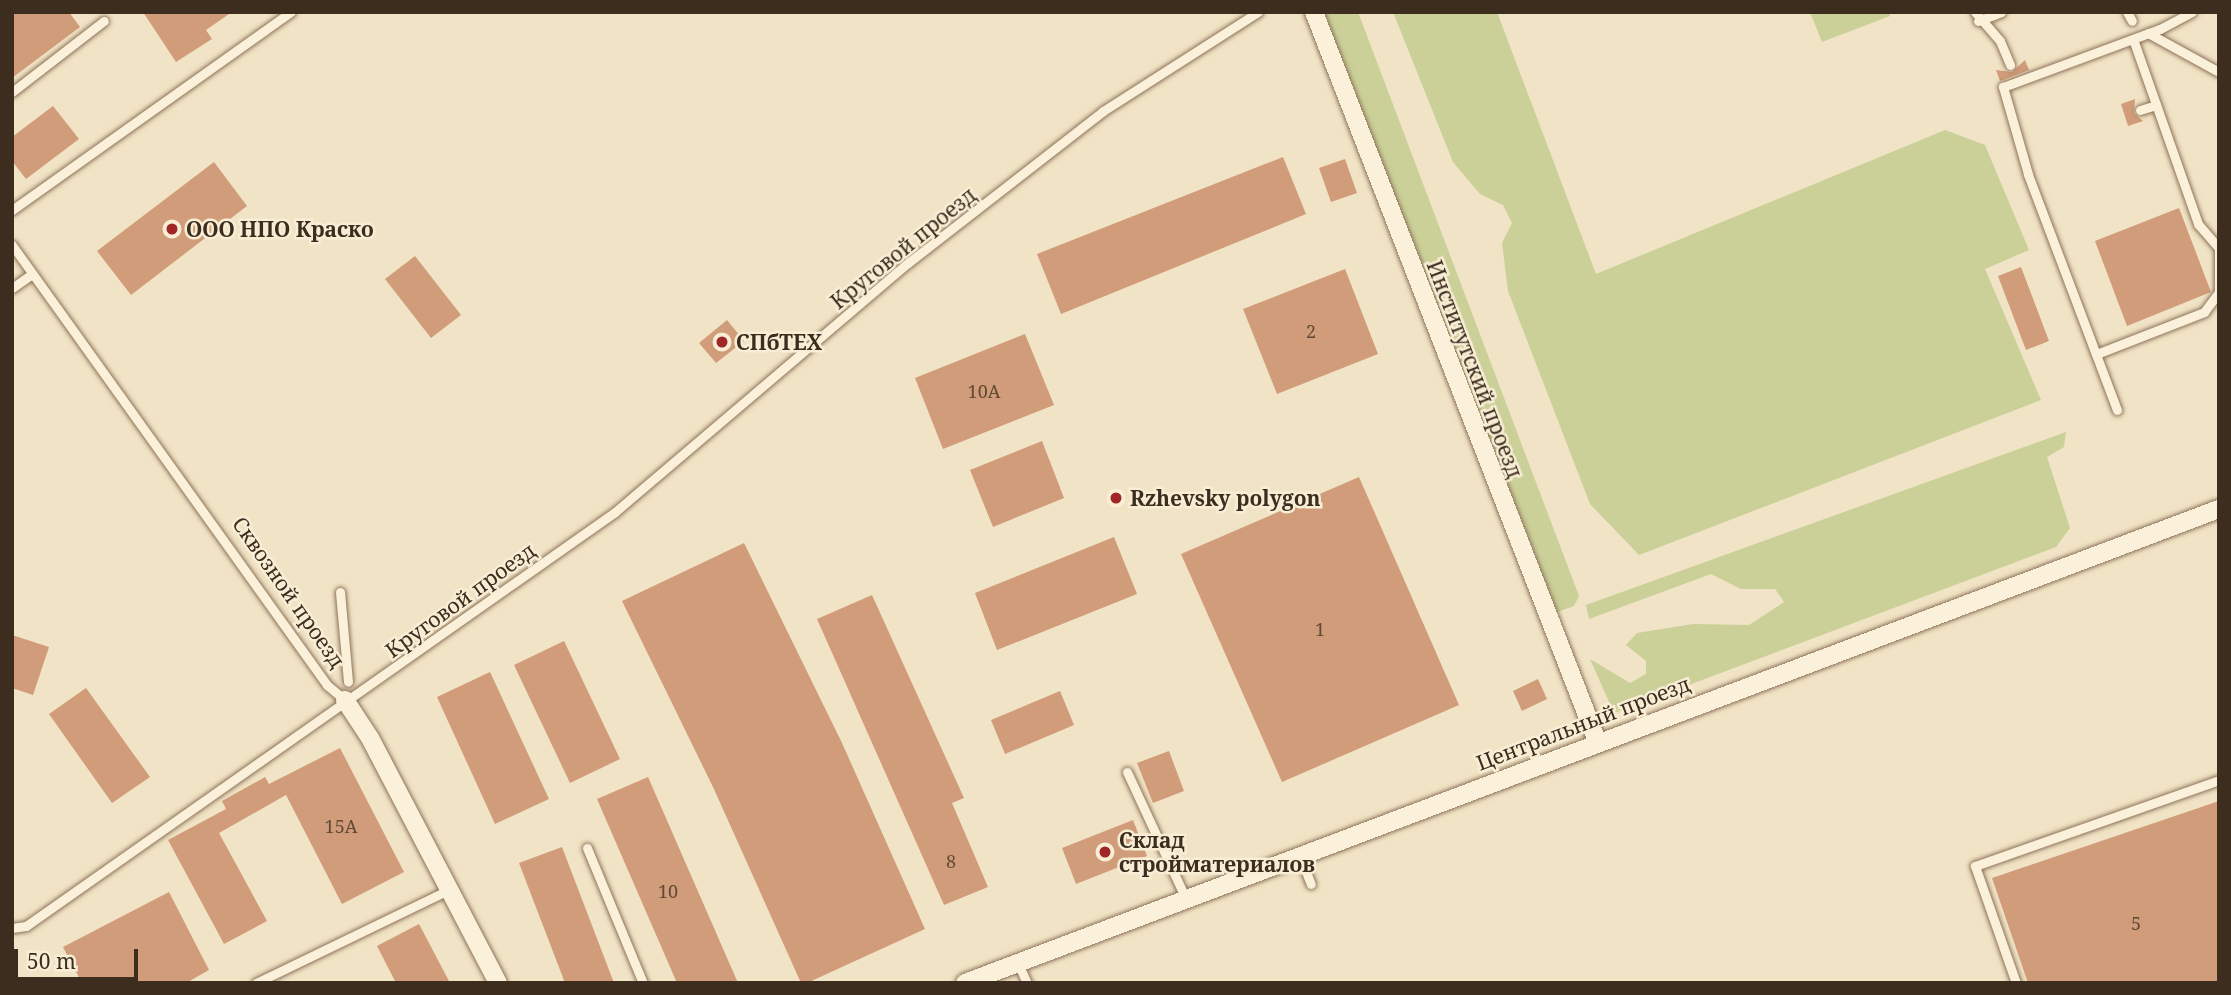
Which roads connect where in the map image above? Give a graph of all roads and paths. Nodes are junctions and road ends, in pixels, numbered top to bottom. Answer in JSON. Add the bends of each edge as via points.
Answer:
{"nodes":[{"id":1,"x":291,"y":12,"type":"edge"},
{"id":2,"x":1258,"y":12,"type":"edge"},
{"id":3,"x":1314,"y":12,"type":"edge"},
{"id":4,"x":2001,"y":12,"type":"edge"},
{"id":5,"x":2192,"y":12,"type":"edge"},
{"id":6,"x":1976,"y":17,"type":"edge"},
{"id":7,"x":104,"y":21,"type":"dead end"},
{"id":8,"x":2148,"y":33,"type":"junction"},
{"id":9,"x":2133,"y":40,"type":"junction"},
{"id":10,"x":2010,"y":65,"type":"dead end"},
{"id":11,"x":2219,"y":72,"type":"edge"},
{"id":12,"x":12,"y":92,"type":"edge"},
{"id":13,"x":2156,"y":105,"type":"junction"},
{"id":14,"x":2140,"y":110,"type":"dead end"},
{"id":15,"x":12,"y":210,"type":"edge"},
{"id":16,"x":12,"y":245,"type":"edge"},
{"id":17,"x":2219,"y":248,"type":"edge"},
{"id":18,"x":32,"y":274,"type":"junction"},
{"id":19,"x":12,"y":288,"type":"edge"},
{"id":20,"x":2099,"y":353,"type":"junction"},
{"id":21,"x":2118,"y":410,"type":"dead end"},
{"id":22,"x":2219,"y":509,"type":"edge"},
{"id":23,"x":340,"y":592,"type":"dead end"},
{"id":24,"x":348,"y":682,"type":"dead end"},
{"id":25,"x":345,"y":700,"type":"junction"},
{"id":26,"x":1597,"y":741,"type":"junction"},
{"id":27,"x":1127,"y":772,"type":"dead end"},
{"id":28,"x":2219,"y":780,"type":"edge"},
{"id":29,"x":587,"y":848,"type":"dead end"},
{"id":30,"x":1300,"y":856,"type":"junction"},
{"id":31,"x":1311,"y":884,"type":"dead end"},
{"id":32,"x":449,"y":890,"type":"junction"},
{"id":33,"x":1187,"y":901,"type":"junction"},
{"id":34,"x":12,"y":928,"type":"edge"},
{"id":35,"x":1018,"y":963,"type":"junction"},
{"id":36,"x":256,"y":983,"type":"edge"},
{"id":37,"x":498,"y":983,"type":"edge"},
{"id":38,"x":643,"y":983,"type":"edge"},
{"id":39,"x":965,"y":983,"type":"edge"},
{"id":40,"x":1027,"y":983,"type":"edge"},
{"id":41,"x":2016,"y":983,"type":"edge"}],
"edges":[{"from":1,"to":15,"type":"lane"},
{"from":2,"to":25,"type":"lane","name":"Круговой проезд","via":[[1103,111],[908,263],[615,512],[363,692]]},
{"from":3,"to":26,"type":"street","name":"Институтский проезд","via":[[1410,278]]},
{"from":4,"to":6,"type":"lane"},
{"from":5,"to":8,"type":"lane"},
{"from":6,"to":10,"type":"lane","via":[[2000,41]]},
{"from":7,"to":12,"type":"lane"},
{"from":8,"to":9,"type":"lane"},
{"from":8,"to":11,"type":"lane"},
{"from":9,"to":13,"type":"lane"},
{"from":9,"to":20,"type":"lane","via":[[2003,87],[2028,174]]},
{"from":13,"to":14,"type":"lane"},
{"from":13,"to":17,"type":"lane","via":[[2199,225]]},
{"from":16,"to":18,"type":"lane","name":"Сквозной проезд"},
{"from":17,"to":20,"type":"lane","via":[[2218,292],[2204,312]]},
{"from":18,"to":19,"type":"lane"},
{"from":18,"to":25,"type":"lane","name":"Сквозной проезд","via":[[327,685]]},
{"from":20,"to":21,"type":"lane"},
{"from":22,"to":26,"type":"street","name":"Центральный проезд"},
{"from":23,"to":24,"type":"lane"},
{"from":25,"to":32,"type":"street","name":"Сквозной проезд"},
{"from":25,"to":34,"type":"lane","name":"Круговой проезд","via":[[26,926]]},
{"from":26,"to":30,"type":"street","name":"Центральный проезд"},
{"from":27,"to":33,"type":"lane"},
{"from":28,"to":41,"type":"lane","via":[[1975,866]]},
{"from":29,"to":38,"type":"lane"},
{"from":30,"to":31,"type":"lane"},
{"from":30,"to":33,"type":"street","name":"Центральный проезд"},
{"from":32,"to":36,"type":"lane"},
{"from":32,"to":37,"type":"street","name":"Сквозной проезд"},
{"from":33,"to":35,"type":"street","name":"Центральный проезд"},
{"from":35,"to":39,"type":"street","name":"Центральный проезд"},
{"from":35,"to":40,"type":"lane"}]}
